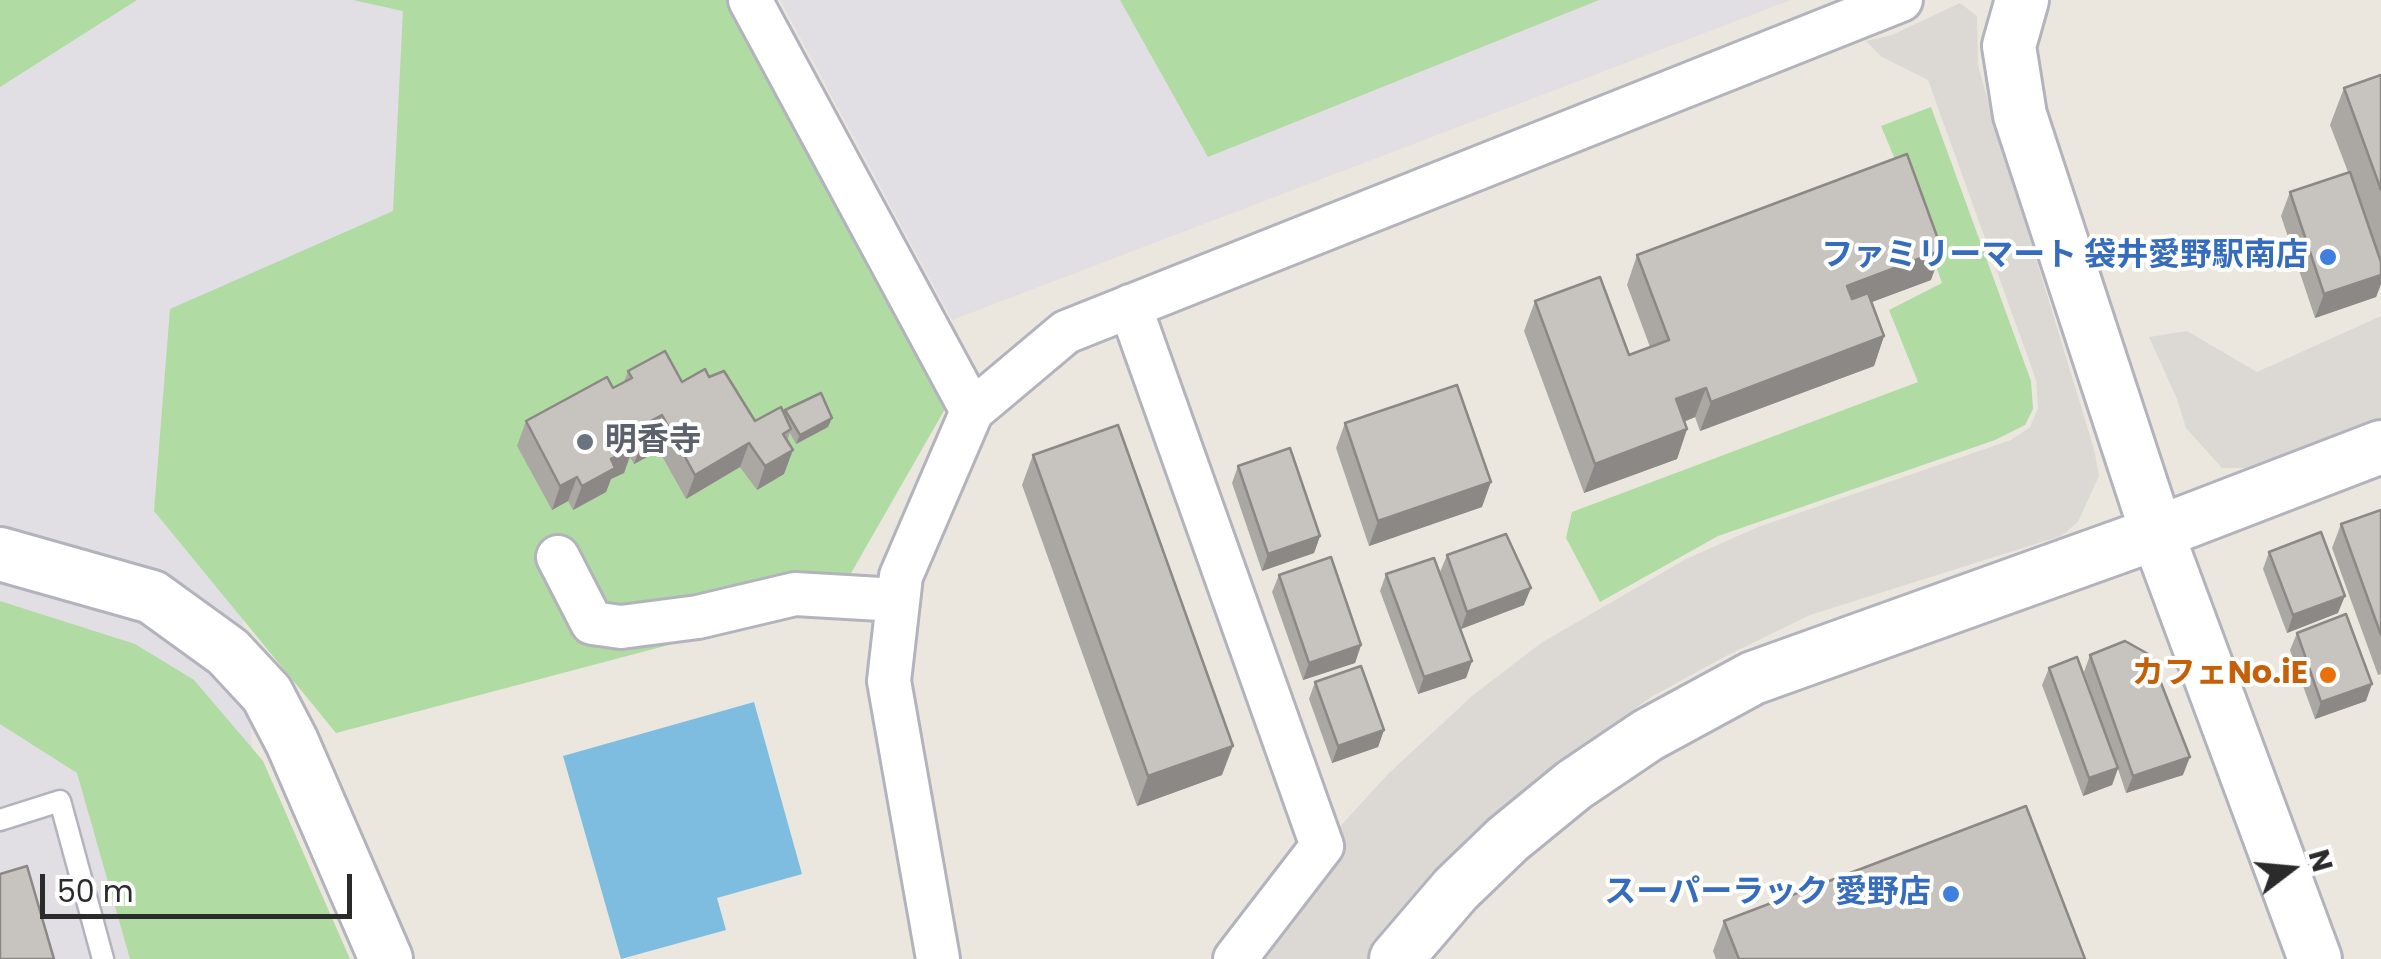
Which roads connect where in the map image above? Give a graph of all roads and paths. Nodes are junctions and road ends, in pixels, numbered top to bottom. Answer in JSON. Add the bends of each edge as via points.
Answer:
{"nodes":[{"id":1,"x":750,"y":0,"type":"edge"},
{"id":2,"x":1901,"y":0,"type":"edge"},
{"id":3,"x":2022,"y":0,"type":"edge"},
{"id":4,"x":1130,"y":306,"type":"junction"},
{"id":5,"x":972,"y":411,"type":"junction"},
{"id":6,"x":2381,"y":447,"type":"edge"},
{"id":7,"x":2158,"y":533,"type":"junction"},
{"id":8,"x":0,"y":554,"type":"edge"},
{"id":9,"x":558,"y":556,"type":"dead end"},
{"id":10,"x":898,"y":600,"type":"junction"},
{"id":11,"x":0,"y":820,"type":"edge"},
{"id":12,"x":103,"y":959,"type":"edge"},
{"id":13,"x":386,"y":959,"type":"edge"},
{"id":14,"x":938,"y":959,"type":"edge"},
{"id":15,"x":1235,"y":959,"type":"edge"},
{"id":16,"x":1396,"y":959,"type":"edge"},
{"id":17,"x":2315,"y":959,"type":"edge"}],
"edges":[{"from":1,"to":5,"type":"street"},
{"from":2,"to":4,"type":"street"},
{"from":3,"to":7,"type":"street","via":[[2009,46],[2020,115]]},
{"from":4,"to":5,"type":"street","via":[[1066,332]]},
{"from":4,"to":15,"type":"street","via":[[1322,846]]},
{"from":5,"to":10,"type":"street","via":[[902,576]]},
{"from":6,"to":7,"type":"street"},
{"from":7,"to":16,"type":"street","via":[[1753,678],[1648,734],[1508,839]]},
{"from":7,"to":17,"type":"street"},
{"from":8,"to":13,"type":"street","via":[[152,597],[228,652],[267,694],[292,742]]},
{"from":9,"to":10,"type":"street","via":[[592,623],[621,628],[795,594]]},
{"from":10,"to":14,"type":"street","via":[[889,682]]},
{"from":11,"to":12,"type":"lane","via":[[60,801]]}]}
